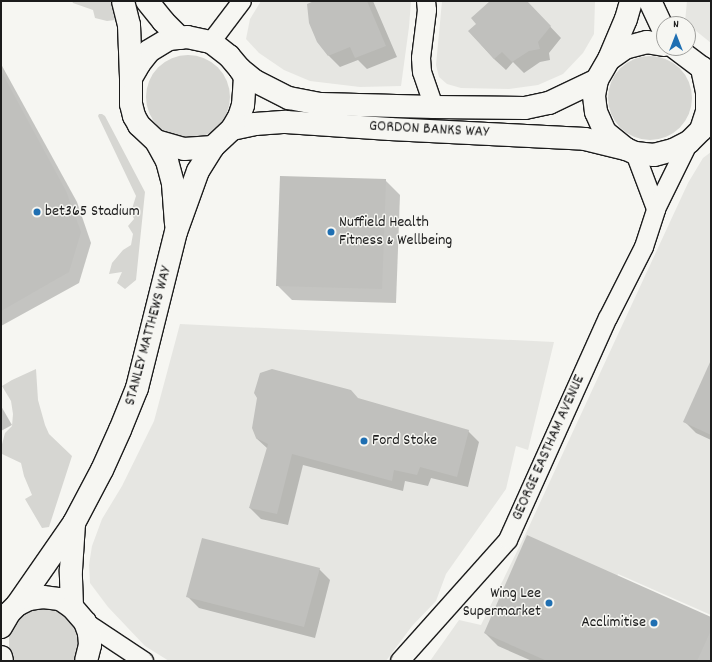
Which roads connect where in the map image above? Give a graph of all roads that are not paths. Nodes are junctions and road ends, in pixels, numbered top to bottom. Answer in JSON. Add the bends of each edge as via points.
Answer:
{"nodes":[{"id":1,"x":123,"y":1,"type":"edge"},
{"id":2,"x":147,"y":1,"type":"edge"},
{"id":3,"x":242,"y":1,"type":"edge"},
{"id":4,"x":631,"y":1,"type":"edge"},
{"id":5,"x":650,"y":1,"type":"edge"},
{"id":6,"x":427,"y":4,"type":"edge"},
{"id":7,"x":657,"y":16,"type":"edge"},
{"id":8,"x":180,"y":38,"type":"junction"},
{"id":9,"x":211,"y":42,"type":"junction"},
{"id":10,"x":656,"y":43,"type":"edge"},
{"id":11,"x":687,"y":56,"type":"edge"},
{"id":12,"x":609,"y":60,"type":"junction"},
{"id":13,"x":240,"y":69,"type":"junction"},
{"id":14,"x":706,"y":71,"type":"edge"},
{"id":15,"x":132,"y":78,"type":"junction"},
{"id":16,"x":597,"y":80,"type":"junction"},
{"id":17,"x":434,"y":108,"type":"junction"},
{"id":18,"x":232,"y":129,"type":"junction"},
{"id":19,"x":700,"y":132,"type":"edge"},
{"id":20,"x":156,"y":141,"type":"junction"},
{"id":21,"x":213,"y":147,"type":"junction"},
{"id":22,"x":630,"y":151,"type":"junction"},
{"id":23,"x":656,"y":209,"type":"junction"},
{"id":24,"x":176,"y":232,"type":"junction"},
{"id":25,"x":74,"y":524,"type":"junction"},
{"id":26,"x":17,"y":605,"type":"junction"},
{"id":27,"x":79,"y":614,"type":"junction"},
{"id":28,"x":1,"y":627,"type":"edge"},
{"id":29,"x":1,"y":656,"type":"edge"},
{"id":30,"x":2,"y":661,"type":"edge"},
{"id":31,"x":86,"y":661,"type":"edge"},
{"id":32,"x":144,"y":661,"type":"edge"},
{"id":33,"x":400,"y":661,"type":"edge"}],
"edges":[{"from":1,"to":15,"type":"main road","via":[[129,25]]},
{"from":2,"to":8,"type":"main road","via":[[162,21]]},
{"from":3,"to":9,"type":"street"},
{"from":4,"to":12,"type":"main road"},
{"from":5,"to":7,"type":"main road"},
{"from":6,"to":17,"type":"street","via":[[421,58],[422,72]]},
{"from":8,"to":9,"type":"main road"},
{"from":8,"to":15,"type":"main road","via":[[169,39],[149,51]]},
{"from":9,"to":13,"type":"main road","via":[[229,56]]},
{"from":10,"to":12,"type":"main road","via":[[647,42],[625,48]]},
{"from":11,"to":14,"type":"main road"},
{"from":12,"to":16,"type":"main road"},
{"from":13,"to":17,"type":"main road","name":"GORDON BANKS WAY","via":[[255,81],[289,98],[321,104]]},
{"from":13,"to":18,"type":"main road","via":[[245,77],[246,86],[243,105]]},
{"from":14,"to":19,"type":"main road","via":[[707,112]]},
{"from":15,"to":20,"type":"main road","via":[[131,104],[134,116],[139,125]]},
{"from":16,"to":17,"type":"main road","name":"GORDON BANKS WAY","via":[[549,103],[525,108]]},
{"from":16,"to":22,"type":"main road","via":[[594,96],[596,112],[605,132]]},
{"from":18,"to":21,"type":"main road"},
{"from":18,"to":22,"type":"main road","name":"GORDON BANKS WAY","via":[[255,124],[286,122],[585,139]]},
{"from":19,"to":22,"type":"main road","name":"GORDON BANKS WAY","via":[[673,150],[654,155]]},
{"from":19,"to":23,"type":"street","name":"GEORGE EASTHAM AVENUE"},
{"from":20,"to":21,"type":"main road","via":[[184,149]]},
{"from":20,"to":24,"type":"main road","name":"STANLEY MATTHEWS WAY","via":[[167,161],[174,184]]},
{"from":21,"to":24,"type":"main road","name":"STANLEY MATTHEWS WAY","via":[[198,171]]},
{"from":22,"to":23,"type":"street"},
{"from":23,"to":33,"type":"street","name":"GEORGE EASTHAM AVENUE","via":[[644,247],[608,318],[508,540]]},
{"from":24,"to":25,"type":"main road","name":"STANLEY MATTHEWS WAY","via":[[137,388],[102,470]]},
{"from":25,"to":26,"type":"main road","name":"STANLEY MATTHEWS WAY"},
{"from":25,"to":27,"type":"main road","name":"STANLEY MATTHEWS WAY","via":[[71,570]]},
{"from":26,"to":27,"type":"main road","via":[[29,599],[43,597],[60,599]]},
{"from":26,"to":28,"type":"main road","name":"STANLEY MATTHEWS WAY"},
{"from":27,"to":31,"type":"main road","name":"STANLEY MATTHEWS WAY","via":[[89,633],[90,645]]},
{"from":27,"to":32,"type":"street"},
{"from":29,"to":30,"type":"main road"}]}
